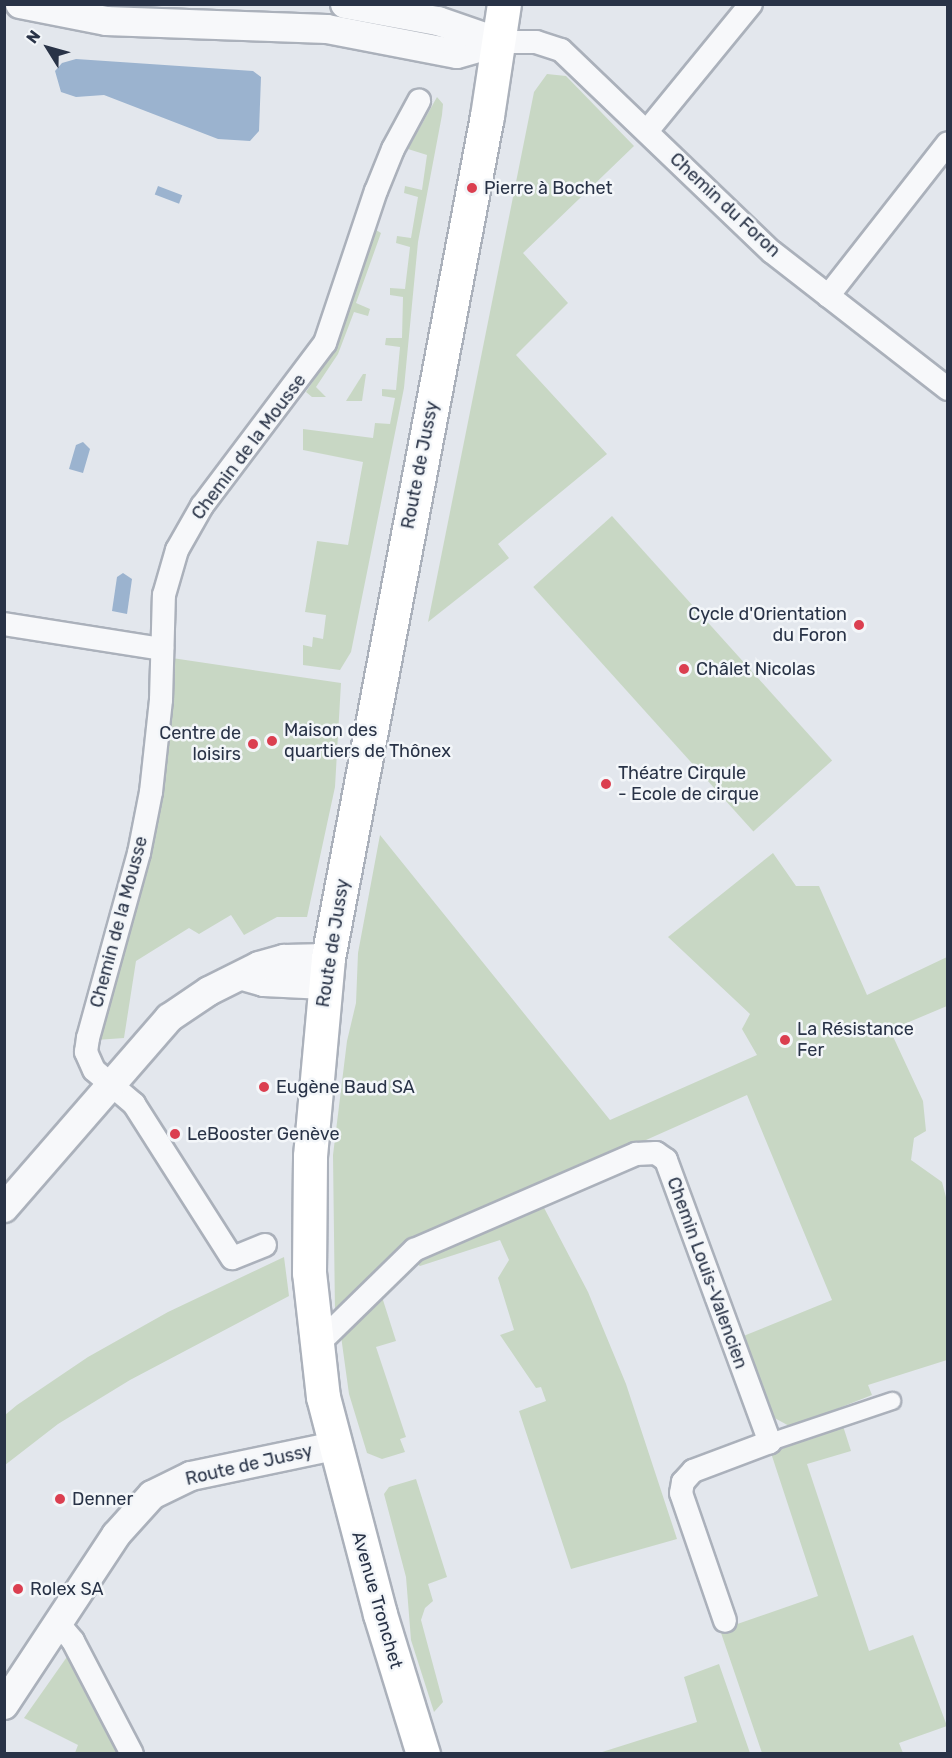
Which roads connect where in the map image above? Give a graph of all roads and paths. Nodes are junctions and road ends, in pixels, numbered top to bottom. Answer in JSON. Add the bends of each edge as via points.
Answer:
{"nodes":[{"id":1,"x":20,"y":4,"type":"edge"},
{"id":2,"x":345,"y":4,"type":"edge"},
{"id":3,"x":504,"y":4,"type":"edge"},
{"id":4,"x":751,"y":4,"type":"edge"},
{"id":5,"x":500,"y":42,"type":"junction"},
{"id":6,"x":419,"y":101,"type":"dead end"},
{"id":7,"x":647,"y":132,"type":"junction"},
{"id":8,"x":948,"y":143,"type":"edge"},
{"id":9,"x":828,"y":296,"type":"junction"},
{"id":10,"x":948,"y":389,"type":"edge"},
{"id":11,"x":4,"y":624,"type":"edge"},
{"id":12,"x":162,"y":649,"type":"junction"},
{"id":13,"x":326,"y":971,"type":"junction"},
{"id":14,"x":110,"y":1082,"type":"junction"},
{"id":15,"x":4,"y":1208,"type":"edge"},
{"id":16,"x":265,"y":1245,"type":"dead end"},
{"id":17,"x":315,"y":1347,"type":"junction"},
{"id":18,"x":892,"y":1401,"type":"dead end"},
{"id":19,"x":770,"y":1442,"type":"junction"},
{"id":20,"x":334,"y":1446,"type":"junction"},
{"id":21,"x":725,"y":1621,"type":"dead end"},
{"id":22,"x":58,"y":1623,"type":"junction"},
{"id":23,"x":4,"y":1705,"type":"edge"},
{"id":24,"x":132,"y":1754,"type":"edge"},
{"id":25,"x":423,"y":1754,"type":"edge"}],
"edges":[{"from":1,"to":5,"type":"street","via":[[106,21],[327,28],[457,54]]},
{"from":2,"to":5,"type":"street","via":[[438,21]]},
{"from":3,"to":5,"type":"main road","name":"Route de Jussy"},
{"from":4,"to":7,"type":"street"},
{"from":5,"to":7,"type":"street","name":"Chemin du Foron","via":[[536,42],[561,50]]},
{"from":5,"to":13,"type":"main road","name":"Route de Jussy"},
{"from":6,"to":12,"type":"street","name":"Chemin de la Mousse","via":[[385,170],[325,343],[202,506],[177,550],[164,595]]},
{"from":7,"to":9,"type":"street","name":"Chemin du Foron","via":[[772,252]]},
{"from":8,"to":9,"type":"street"},
{"from":9,"to":10,"type":"street","name":"Chemin du Foron"},
{"from":11,"to":12,"type":"street"},
{"from":12,"to":14,"type":"street","name":"Chemin de la Mousse","via":[[151,792],[139,853],[86,1052],[94,1070]]},
{"from":13,"to":14,"type":"street","via":[[264,982],[243,976],[209,991],[170,1018]]},
{"from":13,"to":17,"type":"main road","name":"Route de Jussy","via":[[309,1177],[308,1242]]},
{"from":14,"to":15,"type":"street"},
{"from":14,"to":16,"type":"street","name":"Chemin de la Mousse","via":[[134,1104],[232,1258]]},
{"from":17,"to":19,"type":"street","name":"Chemin Louis-Valencien","via":[[414,1250],[636,1154],[656,1153],[666,1160]]},
{"from":17,"to":20,"type":"main road","name":"Route de Jussy"},
{"from":18,"to":19,"type":"street"},
{"from":19,"to":21,"type":"street","via":[[693,1471],[683,1482],[681,1493]]},
{"from":20,"to":22,"type":"street","name":"Route de Jussy","via":[[191,1476],[152,1495],[116,1535]]},
{"from":20,"to":25,"type":"main road","name":"Avenue Tronchet"},
{"from":22,"to":23,"type":"street","name":"Route de Jussy"},
{"from":22,"to":24,"type":"street","via":[[86,1665]]}]}
